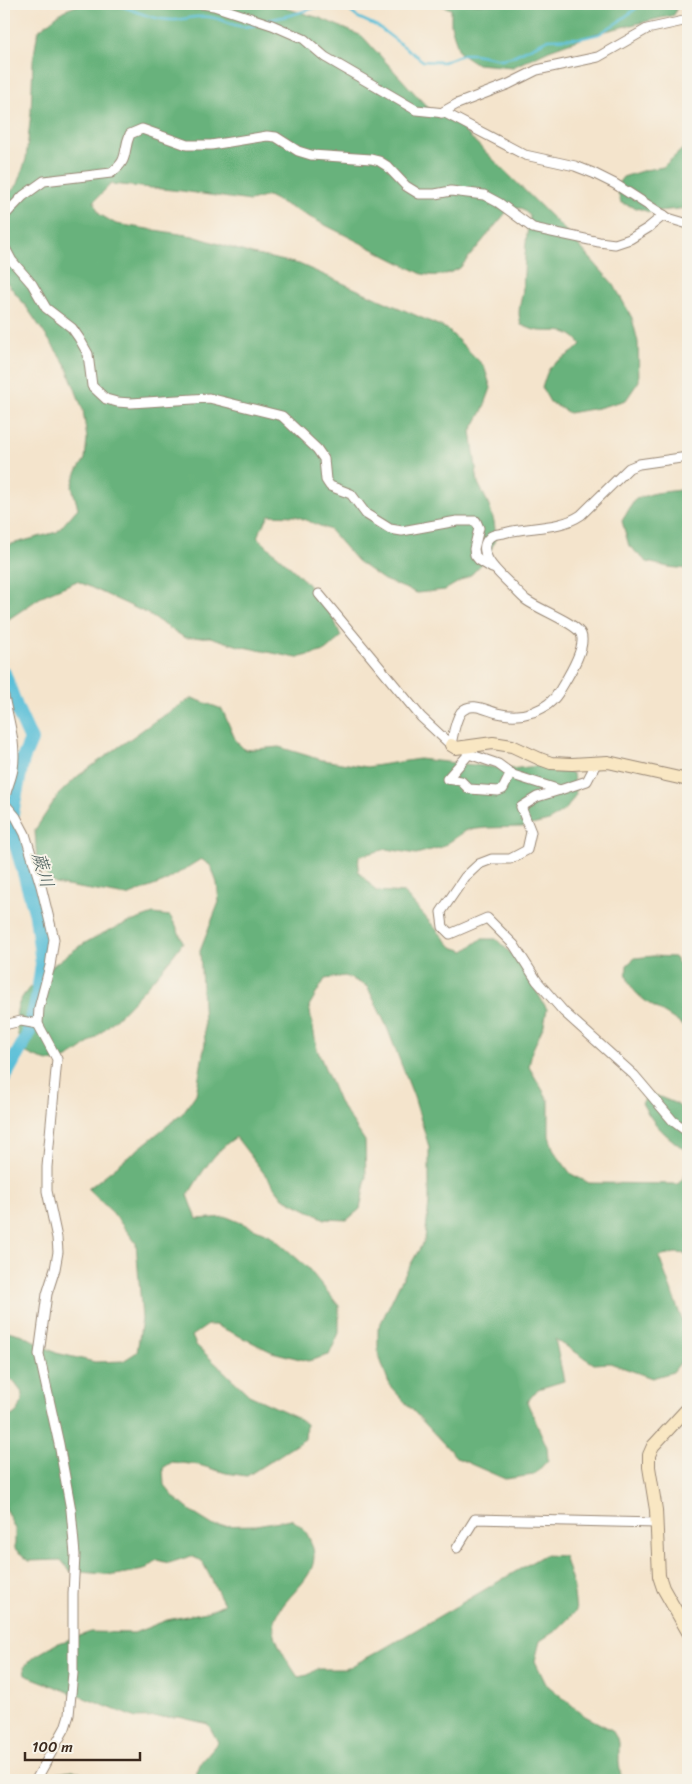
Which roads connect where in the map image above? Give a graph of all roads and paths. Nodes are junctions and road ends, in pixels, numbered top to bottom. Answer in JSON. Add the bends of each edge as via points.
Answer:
{"nodes":[{"id":1,"x":170,"y":4,"type":"edge"},
{"id":2,"x":201,"y":4,"type":"edge"},
{"id":3,"x":688,"y":20,"type":"edge"},
{"id":4,"x":441,"y":113,"type":"junction"},
{"id":5,"x":664,"y":215,"type":"junction"},
{"id":6,"x":4,"y":216,"type":"edge"},
{"id":7,"x":688,"y":224,"type":"edge"},
{"id":8,"x":4,"y":246,"type":"edge"},
{"id":9,"x":688,"y":457,"type":"edge"},
{"id":10,"x":496,"y":571,"type":"junction"},
{"id":11,"x":319,"y":594,"type":"dead end"},
{"id":12,"x":4,"y":696,"type":"edge"},
{"id":13,"x":451,"y":745,"type":"junction"},
{"id":14,"x":467,"y":751,"type":"junction"},
{"id":15,"x":596,"y":762,"type":"junction"},
{"id":16,"x":511,"y":773,"type":"junction"},
{"id":17,"x":688,"y":780,"type":"edge"},
{"id":18,"x":560,"y":790,"type":"junction"},
{"id":19,"x":38,"y":1024,"type":"junction"},
{"id":20,"x":4,"y":1025,"type":"edge"},
{"id":21,"x":688,"y":1132,"type":"edge"},
{"id":22,"x":688,"y":1408,"type":"edge"},
{"id":23,"x":656,"y":1523,"type":"junction"},
{"id":24,"x":457,"y":1548,"type":"dead end"},
{"id":25,"x":688,"y":1632,"type":"edge"},
{"id":26,"x":36,"y":1780,"type":"edge"}],
"edges":[{"from":1,"to":2,"type":"street"},
{"from":2,"to":4,"type":"street","via":[[272,25],[304,39],[325,57],[416,110]]},
{"from":3,"to":4,"type":"street","via":[[647,29],[598,57],[537,70]]},
{"from":4,"to":5,"type":"street","via":[[459,119],[525,155],[593,173]]},
{"from":5,"to":6,"type":"street","via":[[630,239],[615,244],[599,242],[533,228],[484,195],[451,191],[420,194],[406,186],[387,166],[371,159],[310,155],[276,136],[187,145],[142,129],[130,134],[125,158],[111,173],[44,181],[23,196]]},
{"from":5,"to":7,"type":"street"},
{"from":8,"to":10,"type":"street","via":[[46,308],[72,328],[79,338],[88,354],[92,386],[106,399],[132,403],[209,398],[282,416],[324,459],[326,480],[330,486],[351,494],[366,514],[377,522],[402,531],[457,520],[476,521],[479,528],[475,556]]},
{"from":9,"to":10,"type":"street","via":[[629,468],[572,521],[491,536],[486,541],[485,550]]},
{"from":10,"to":13,"type":"street","via":[[525,599],[574,627],[581,634],[581,648],[573,668],[549,703],[530,713],[498,714],[472,706],[460,714]]},
{"from":11,"to":13,"type":"street","via":[[421,717]]},
{"from":12,"to":19,"type":"street","via":[[14,751],[4,803],[25,834],[54,939]]},
{"from":13,"to":14,"type":"street"},
{"from":14,"to":15,"type":"street","via":[[493,742],[512,746],[551,763]]},
{"from":14,"to":16,"type":"street"},
{"from":14,"to":16,"type":"street","via":[[447,779],[461,781],[469,789],[498,791],[503,789]]},
{"from":15,"to":17,"type":"street"},
{"from":15,"to":18,"type":"street","via":[[587,781]]},
{"from":16,"to":18,"type":"street"},
{"from":18,"to":21,"type":"street","via":[[537,797],[521,807],[531,832],[527,850],[510,859],[492,859],[479,864],[465,877],[441,912],[443,927],[450,934],[487,918],[514,945],[537,981],[564,1012],[634,1075],[673,1120]]},
{"from":19,"to":20,"type":"street"},
{"from":19,"to":26,"type":"street","via":[[57,1059],[47,1191],[58,1252],[47,1294],[39,1354],[71,1510],[75,1555],[69,1715]]},
{"from":22,"to":23,"type":"street","via":[[658,1439],[649,1456]]},
{"from":23,"to":24,"type":"street","via":[[474,1519]]},
{"from":23,"to":25,"type":"street","via":[[663,1588]]}]}
